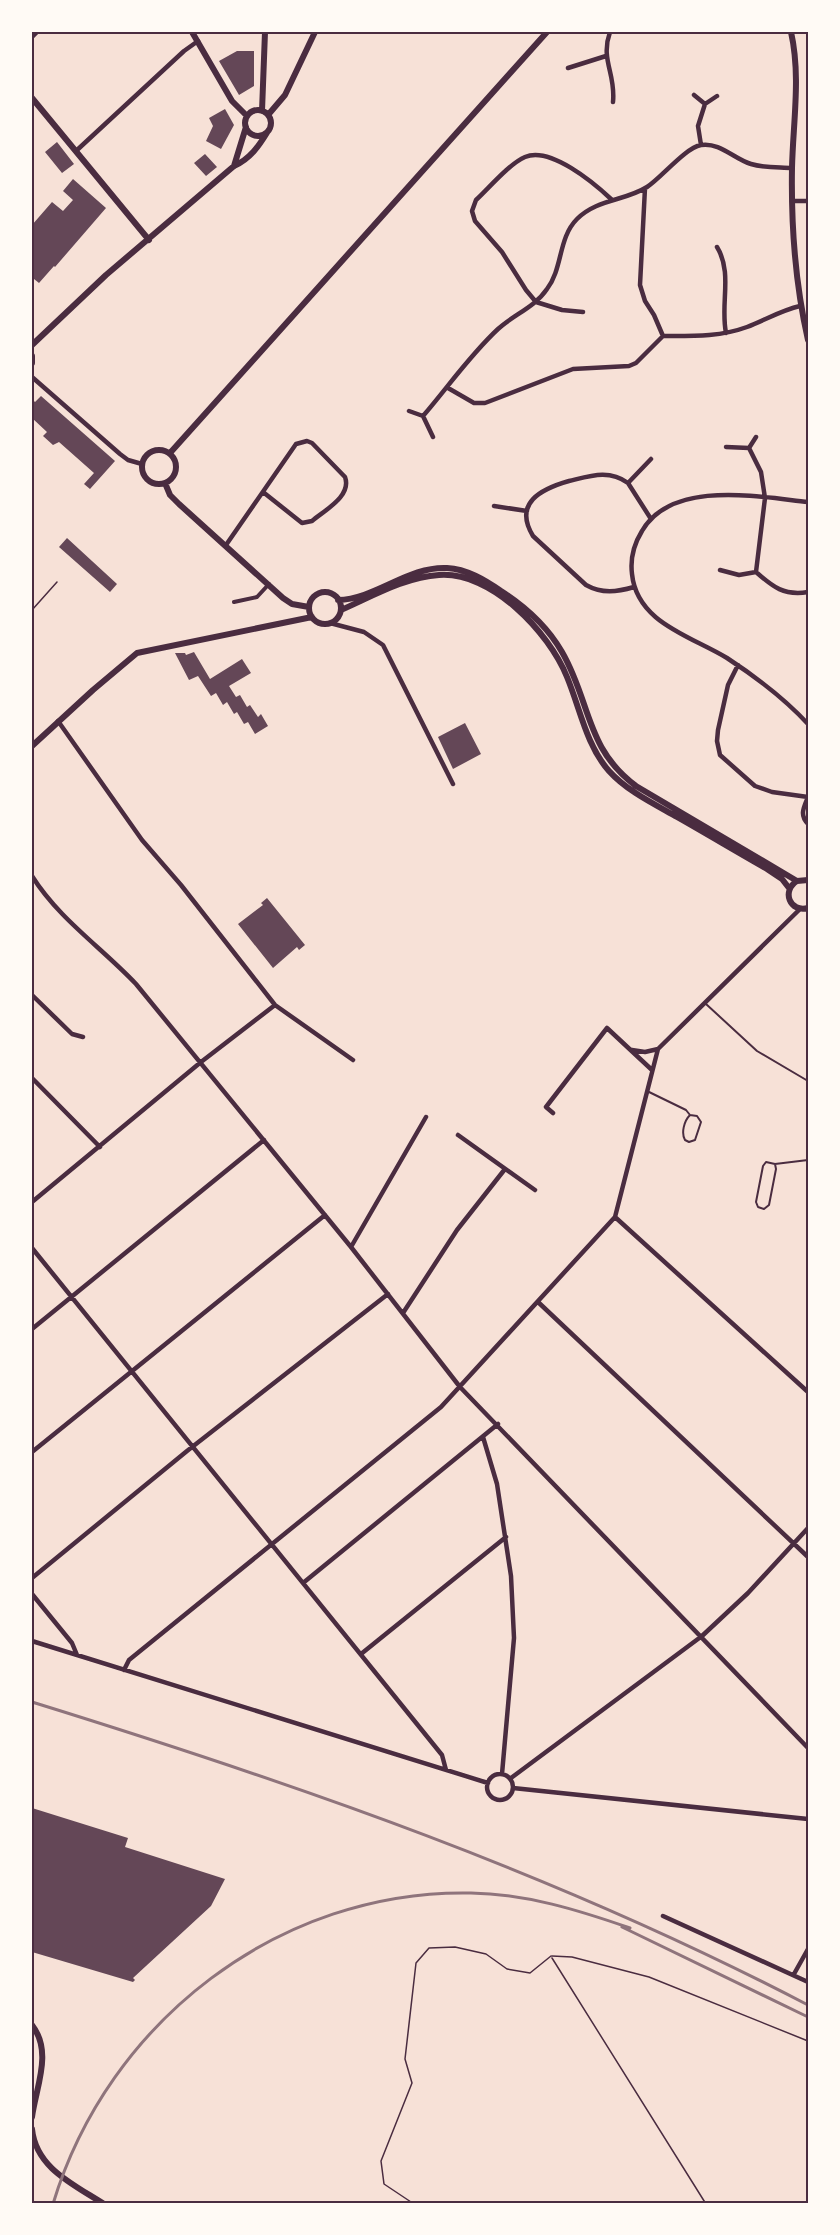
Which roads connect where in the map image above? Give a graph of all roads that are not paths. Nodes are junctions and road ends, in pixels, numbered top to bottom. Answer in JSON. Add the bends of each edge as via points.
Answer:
{"nodes":[{"id":1,"x":36,"y":32,"type":"edge"},
{"id":2,"x":192,"y":32,"type":"edge"},
{"id":3,"x":265,"y":32,"type":"edge"},
{"id":4,"x":315,"y":32,"type":"edge"},
{"id":5,"x":547,"y":32,"type":"edge"},
{"id":6,"x":610,"y":32,"type":"edge"},
{"id":7,"x":791,"y":32,"type":"edge"},
{"id":8,"x":32,"y":36,"type":"edge"},
{"id":9,"x":198,"y":41,"type":"junction"},
{"id":10,"x":606,"y":56,"type":"junction"},
{"id":11,"x":568,"y":68,"type":"dead end"},
{"id":12,"x":694,"y":95,"type":"dead end"},
{"id":13,"x":717,"y":96,"type":"dead end"},
{"id":14,"x":32,"y":98,"type":"edge"},
{"id":15,"x":613,"y":102,"type":"dead end"},
{"id":16,"x":705,"y":104,"type":"junction"},
{"id":17,"x":265,"y":113,"type":"junction"},
{"id":18,"x":247,"y":116,"type":"junction"},
{"id":19,"x":246,"y":127,"type":"junction"},
{"id":20,"x":268,"y":131,"type":"junction"},
{"id":21,"x":701,"y":145,"type":"junction"},
{"id":22,"x":76,"y":151,"type":"junction"},
{"id":23,"x":234,"y":166,"type":"junction"},
{"id":24,"x":792,"y":168,"type":"junction"},
{"id":25,"x":645,"y":188,"type":"junction"},
{"id":26,"x":611,"y":199,"type":"junction"},
{"id":27,"x":792,"y":201,"type":"junction"},
{"id":28,"x":808,"y":201,"type":"edge"},
{"id":29,"x":149,"y":240,"type":"junction"},
{"id":30,"x":717,"y":247,"type":"dead end"},
{"id":31,"x":536,"y":302,"type":"junction"},
{"id":32,"x":801,"y":306,"type":"junction"},
{"id":33,"x":583,"y":312,"type":"dead end"},
{"id":34,"x":726,"y":333,"type":"junction"},
{"id":35,"x":663,"y":336,"type":"junction"},
{"id":36,"x":808,"y":340,"type":"edge"},
{"id":37,"x":32,"y":345,"type":"edge"},
{"id":38,"x":32,"y":356,"type":"edge"},
{"id":39,"x":32,"y":363,"type":"edge"},
{"id":40,"x":32,"y":377,"type":"edge"},
{"id":41,"x":448,"y":388,"type":"junction"},
{"id":42,"x":409,"y":411,"type":"dead end"},
{"id":43,"x":423,"y":416,"type":"junction"},
{"id":44,"x":433,"y":437,"type":"dead end"},
{"id":45,"x":756,"y":437,"type":"dead end"},
{"id":46,"x":726,"y":447,"type":"dead end"},
{"id":47,"x":749,"y":448,"type":"junction"},
{"id":48,"x":170,"y":453,"type":"junction"},
{"id":49,"x":651,"y":459,"type":"dead end"},
{"id":50,"x":142,"y":464,"type":"junction"},
{"id":51,"x":165,"y":483,"type":"junction"},
{"id":52,"x":628,"y":483,"type":"junction"},
{"id":53,"x":263,"y":492,"type":"junction"},
{"id":54,"x":765,"y":498,"type":"junction"},
{"id":55,"x":808,"y":502,"type":"edge"},
{"id":56,"x":494,"y":506,"type":"dead end"},
{"id":57,"x":527,"y":511,"type":"junction"},
{"id":58,"x":651,"y":519,"type":"junction"},
{"id":59,"x":226,"y":545,"type":"junction"},
{"id":60,"x":720,"y":570,"type":"dead end"},
{"id":61,"x":756,"y":572,"type":"junction"},
{"id":62,"x":268,"y":584,"type":"junction"},
{"id":63,"x":634,"y":587,"type":"junction"},
{"id":64,"x":808,"y":592,"type":"edge"},
{"id":65,"x":338,"y":600,"type":"junction"},
{"id":66,"x":234,"y":602,"type":"dead end"},
{"id":67,"x":309,"y":607,"type":"junction"},
{"id":68,"x":341,"y":610,"type":"junction"},
{"id":69,"x":312,"y":617,"type":"junction"},
{"id":70,"x":330,"y":623,"type":"junction"},
{"id":71,"x":738,"y":665,"type":"junction"},
{"id":72,"x":808,"y":712,"type":"edge"},
{"id":73,"x":803,"y":718,"type":"junction"},
{"id":74,"x":58,"y":721,"type":"junction"},
{"id":75,"x":808,"y":724,"type":"edge"},
{"id":76,"x":32,"y":746,"type":"edge"},
{"id":77,"x":453,"y":784,"type":"dead end"},
{"id":78,"x":808,"y":797,"type":"edge"},
{"id":79,"x":808,"y":824,"type":"edge"},
{"id":80,"x":32,"y":876,"type":"edge"},
{"id":81,"x":797,"y":880,"type":"junction"},
{"id":82,"x":808,"y":880,"type":"edge"},
{"id":83,"x":789,"y":888,"type":"junction"},
{"id":84,"x":808,"y":908,"type":"edge"},
{"id":85,"x":800,"y":909,"type":"junction"},
{"id":86,"x":32,"y":994,"type":"edge"},
{"id":87,"x":705,"y":1003,"type":"junction"},
{"id":88,"x":275,"y":1005,"type":"junction"},
{"id":89,"x":83,"y":1038,"type":"dead end"},
{"id":90,"x":658,"y":1048,"type":"junction"},
{"id":91,"x":630,"y":1049,"type":"junction"},
{"id":92,"x":353,"y":1060,"type":"dead end"},
{"id":93,"x":201,"y":1062,"type":"junction"},
{"id":94,"x":652,"y":1070,"type":"junction"},
{"id":95,"x":32,"y":1078,"type":"edge"},
{"id":96,"x":808,"y":1081,"type":"edge"},
{"id":97,"x":647,"y":1091,"type":"junction"},
{"id":98,"x":553,"y":1113,"type":"dead end"},
{"id":99,"x":690,"y":1115,"type":"junction"},
{"id":100,"x":426,"y":1117,"type":"dead end"},
{"id":101,"x":458,"y":1135,"type":"dead end"},
{"id":102,"x":264,"y":1140,"type":"junction"},
{"id":103,"x":100,"y":1147,"type":"junction"},
{"id":104,"x":808,"y":1160,"type":"edge"},
{"id":105,"x":775,"y":1164,"type":"junction"},
{"id":106,"x":506,"y":1169,"type":"junction"},
{"id":107,"x":535,"y":1190,"type":"dead end"},
{"id":108,"x":32,"y":1202,"type":"edge"},
{"id":109,"x":325,"y":1215,"type":"junction"},
{"id":110,"x":615,"y":1217,"type":"junction"},
{"id":111,"x":351,"y":1247,"type":"junction"},
{"id":112,"x":32,"y":1248,"type":"edge"},
{"id":113,"x":387,"y":1294,"type":"junction"},
{"id":114,"x":72,"y":1296,"type":"junction"},
{"id":115,"x":538,"y":1302,"type":"junction"},
{"id":116,"x":403,"y":1313,"type":"junction"},
{"id":117,"x":32,"y":1329,"type":"edge"},
{"id":118,"x":132,"y":1371,"type":"junction"},
{"id":119,"x":460,"y":1387,"type":"junction"},
{"id":120,"x":808,"y":1392,"type":"edge"},
{"id":121,"x":498,"y":1424,"type":"junction"},
{"id":122,"x":483,"y":1437,"type":"junction"},
{"id":123,"x":193,"y":1447,"type":"junction"},
{"id":124,"x":32,"y":1452,"type":"edge"},
{"id":125,"x":808,"y":1528,"type":"edge"},
{"id":126,"x":506,"y":1537,"type":"junction"},
{"id":127,"x":273,"y":1544,"type":"junction"},
{"id":128,"x":794,"y":1544,"type":"junction"},
{"id":129,"x":808,"y":1557,"type":"edge"},
{"id":130,"x":32,"y":1578,"type":"edge"},
{"id":131,"x":303,"y":1583,"type":"junction"},
{"id":132,"x":32,"y":1594,"type":"edge"},
{"id":133,"x":702,"y":1636,"type":"junction"},
{"id":134,"x":32,"y":1641,"type":"edge"},
{"id":135,"x":361,"y":1654,"type":"junction"},
{"id":136,"x":77,"y":1655,"type":"junction"},
{"id":137,"x":124,"y":1670,"type":"junction"},
{"id":138,"x":808,"y":1748,"type":"edge"},
{"id":139,"x":446,"y":1770,"type":"junction"},
{"id":140,"x":502,"y":1774,"type":"junction"},
{"id":141,"x":510,"y":1778,"type":"junction"},
{"id":142,"x":488,"y":1783,"type":"junction"},
{"id":143,"x":513,"y":1788,"type":"junction"},
{"id":144,"x":808,"y":1819,"type":"edge"},
{"id":145,"x":663,"y":1916,"type":"dead end"},
{"id":146,"x":808,"y":1950,"type":"edge"},
{"id":147,"x":794,"y":1974,"type":"junction"},
{"id":148,"x":808,"y":1982,"type":"edge"},
{"id":149,"x":32,"y":2025,"type":"edge"},
{"id":150,"x":32,"y":2117,"type":"edge"},
{"id":151,"x":32,"y":2128,"type":"edge"},
{"id":152,"x":104,"y":2204,"type":"edge"}],
"edges":[{"from":1,"to":8,"type":"street"},
{"from":2,"to":9,"type":"street"},
{"from":3,"to":17,"type":"street"},
{"from":4,"to":17,"type":"street","via":[[285,95]]},
{"from":5,"to":48,"type":"street"},
{"from":6,"to":10,"type":"street"},
{"from":7,"to":24,"type":"street","via":[[796,74]]},
{"from":9,"to":18,"type":"street","via":[[232,101]]},
{"from":9,"to":22,"type":"street"},
{"from":10,"to":11,"type":"street"},
{"from":10,"to":15,"type":"street","via":[[614,85]]},
{"from":12,"to":16,"type":"street"},
{"from":13,"to":16,"type":"street"},
{"from":14,"to":22,"type":"street"},
{"from":16,"to":21,"type":"street","via":[[698,126]]},
{"from":17,"to":18,"type":"street","via":[[252,111]]},
{"from":17,"to":20,"type":"street","via":[[271,123]]},
{"from":18,"to":19,"type":"street"},
{"from":19,"to":20,"type":"street","via":[[257,135]]},
{"from":19,"to":23,"type":"street"},
{"from":20,"to":23,"type":"street","via":[[249,157]]},
{"from":21,"to":24,"type":"street","via":[[719,147],[750,164]]},
{"from":21,"to":25,"type":"street"},
{"from":22,"to":29,"type":"street"},
{"from":23,"to":29,"type":"street"},
{"from":24,"to":27,"type":"street"},
{"from":25,"to":26,"type":"street"},
{"from":25,"to":35,"type":"street","via":[[640,285]]},
{"from":26,"to":31,"type":"street","via":[[581,215],[570,226],[554,277]]},
{"from":26,"to":31,"type":"street","via":[[576,172],[539,154],[518,161],[476,200],[472,211],[475,221],[506,257]]},
{"from":27,"to":28,"type":"street"},
{"from":27,"to":32,"type":"street","via":[[793,248]]},
{"from":29,"to":37,"type":"street"},
{"from":30,"to":34,"type":"street","via":[[725,272]]},
{"from":31,"to":33,"type":"street"},
{"from":31,"to":41,"type":"street","via":[[497,330]]},
{"from":32,"to":34,"type":"street"},
{"from":32,"to":36,"type":"street"},
{"from":34,"to":35,"type":"street"},
{"from":35,"to":41,"type":"street","via":[[629,366],[573,369],[485,403],[474,402]]},
{"from":38,"to":39,"type":"street"},
{"from":40,"to":50,"type":"street","via":[[120,454]]},
{"from":41,"to":43,"type":"street"},
{"from":42,"to":43,"type":"street"},
{"from":43,"to":44,"type":"street"},
{"from":45,"to":47,"type":"street"},
{"from":46,"to":47,"type":"street"},
{"from":47,"to":54,"type":"street","via":[[761,472]]},
{"from":48,"to":50,"type":"street","via":[[153,451]]},
{"from":48,"to":51,"type":"street","via":[[176,462],[175,472]]},
{"from":49,"to":52,"type":"street"},
{"from":50,"to":51,"type":"street","via":[[147,478]]},
{"from":51,"to":59,"type":"street","via":[[170,495]]},
{"from":52,"to":57,"type":"street","via":[[600,474],[558,484],[536,495]]},
{"from":52,"to":58,"type":"street"},
{"from":53,"to":53,"type":"street","via":[[298,521],[307,523],[344,494],[347,483],[312,443],[301,441]]},
{"from":53,"to":59,"type":"street"},
{"from":54,"to":55,"type":"street"},
{"from":54,"to":58,"type":"street","via":[[692,498],[669,506]]},
{"from":54,"to":61,"type":"street"},
{"from":56,"to":57,"type":"street"},
{"from":57,"to":63,"type":"street","via":[[533,536],[586,585],[607,592]]},
{"from":58,"to":63,"type":"street","via":[[633,550]]},
{"from":59,"to":62,"type":"street"},
{"from":60,"to":61,"type":"street","via":[[738,575]]},
{"from":61,"to":64,"type":"street","via":[[782,592]]},
{"from":62,"to":66,"type":"street","via":[[257,597]]},
{"from":62,"to":67,"type":"street","via":[[292,604]]},
{"from":63,"to":71,"type":"street","via":[[646,609],[658,620]]},
{"from":65,"to":67,"type":"street","via":[[329,593],[320,594]]},
{"from":65,"to":68,"type":"street"},
{"from":65,"to":81,"type":"street","via":[[350,600],[413,574],[441,568],[470,573],[493,585],[525,608],[552,637],[574,677],[600,746],[616,769],[636,786]]},
{"from":67,"to":69,"type":"street"},
{"from":68,"to":70,"type":"street"},
{"from":68,"to":83,"type":"street","via":[[409,582],[439,575],[460,577],[492,591],[529,620],[553,649],[592,743],[609,771],[632,790],[782,879]]},
{"from":69,"to":70,"type":"street","via":[[320,623]]},
{"from":69,"to":74,"type":"street","via":[[137,653]]},
{"from":70,"to":77,"type":"street","via":[[364,632],[383,645]]},
{"from":71,"to":73,"type":"street"},
{"from":71,"to":78,"type":"street","via":[[728,685],[718,730],[720,756],[754,786]]},
{"from":72,"to":73,"type":"street"},
{"from":73,"to":75,"type":"street"},
{"from":74,"to":76,"type":"street"},
{"from":74,"to":88,"type":"street","via":[[142,840]]},
{"from":78,"to":79,"type":"street","via":[[802,813]]},
{"from":80,"to":93,"type":"street","via":[[45,897],[136,984]]},
{"from":81,"to":82,"type":"street"},
{"from":81,"to":83,"type":"street"},
{"from":83,"to":85,"type":"street","via":[[790,902]]},
{"from":84,"to":85,"type":"street"},
{"from":85,"to":87,"type":"street"},
{"from":86,"to":89,"type":"street","via":[[72,1034]]},
{"from":87,"to":90,"type":"street"},
{"from":87,"to":96,"type":"lane","via":[[758,1051]]},
{"from":88,"to":92,"type":"street"},
{"from":88,"to":93,"type":"street"},
{"from":90,"to":91,"type":"street","via":[[645,1052]]},
{"from":90,"to":94,"type":"street"},
{"from":91,"to":94,"type":"street"},
{"from":91,"to":98,"type":"street","via":[[607,1028],[546,1107]]},
{"from":93,"to":102,"type":"street"},
{"from":93,"to":103,"type":"street"},
{"from":94,"to":97,"type":"street"},
{"from":95,"to":103,"type":"street"},
{"from":97,"to":99,"type":"lane"},
{"from":97,"to":110,"type":"street"},
{"from":99,"to":99,"type":"lane","via":[[683,1135],[689,1142],[697,1138],[700,1122],[697,1116]]},
{"from":100,"to":111,"type":"street"},
{"from":101,"to":106,"type":"street"},
{"from":102,"to":109,"type":"street"},
{"from":102,"to":114,"type":"street"},
{"from":103,"to":108,"type":"street"},
{"from":104,"to":105,"type":"lane"},
{"from":105,"to":105,"type":"lane","via":[[769,1205],[764,1209],[756,1202],[763,1166],[766,1162]]},
{"from":106,"to":107,"type":"street"},
{"from":106,"to":116,"type":"street","via":[[457,1230]]},
{"from":109,"to":111,"type":"street"},
{"from":109,"to":118,"type":"street"},
{"from":110,"to":115,"type":"street"},
{"from":110,"to":120,"type":"street"},
{"from":111,"to":113,"type":"street"},
{"from":112,"to":114,"type":"street"},
{"from":113,"to":116,"type":"street"},
{"from":113,"to":123,"type":"street"},
{"from":114,"to":117,"type":"street"},
{"from":114,"to":118,"type":"street"},
{"from":115,"to":119,"type":"street"},
{"from":115,"to":128,"type":"street"},
{"from":116,"to":119,"type":"street"},
{"from":118,"to":123,"type":"street"},
{"from":118,"to":124,"type":"street"},
{"from":119,"to":121,"type":"street"},
{"from":119,"to":127,"type":"street","via":[[441,1407]]},
{"from":121,"to":122,"type":"street"},
{"from":121,"to":133,"type":"street"},
{"from":122,"to":126,"type":"street","via":[[497,1484]]},
{"from":122,"to":131,"type":"street"},
{"from":123,"to":127,"type":"street"},
{"from":123,"to":130,"type":"street"},
{"from":125,"to":128,"type":"street"},
{"from":126,"to":135,"type":"street"},
{"from":126,"to":140,"type":"street","via":[[514,1638]]},
{"from":127,"to":131,"type":"street"},
{"from":127,"to":137,"type":"street","via":[[129,1660]]},
{"from":128,"to":129,"type":"street"},
{"from":128,"to":133,"type":"street"},
{"from":131,"to":135,"type":"street"},
{"from":132,"to":136,"type":"street","via":[[72,1643]]},
{"from":133,"to":138,"type":"street"},
{"from":133,"to":141,"type":"street"},
{"from":134,"to":136,"type":"street"},
{"from":135,"to":139,"type":"street","via":[[442,1755]]},
{"from":136,"to":137,"type":"street"},
{"from":137,"to":139,"type":"street"},
{"from":139,"to":142,"type":"street"},
{"from":140,"to":141,"type":"street"},
{"from":140,"to":142,"type":"street"},
{"from":141,"to":143,"type":"street"},
{"from":142,"to":143,"type":"street","via":[[488,1792],[499,1800],[510,1796]]},
{"from":143,"to":144,"type":"street"},
{"from":145,"to":147,"type":"street"},
{"from":146,"to":147,"type":"street"},
{"from":147,"to":148,"type":"street"},
{"from":149,"to":150,"type":"street","via":[[42,2047]]},
{"from":151,"to":152,"type":"street","via":[[40,2156]]}]}
